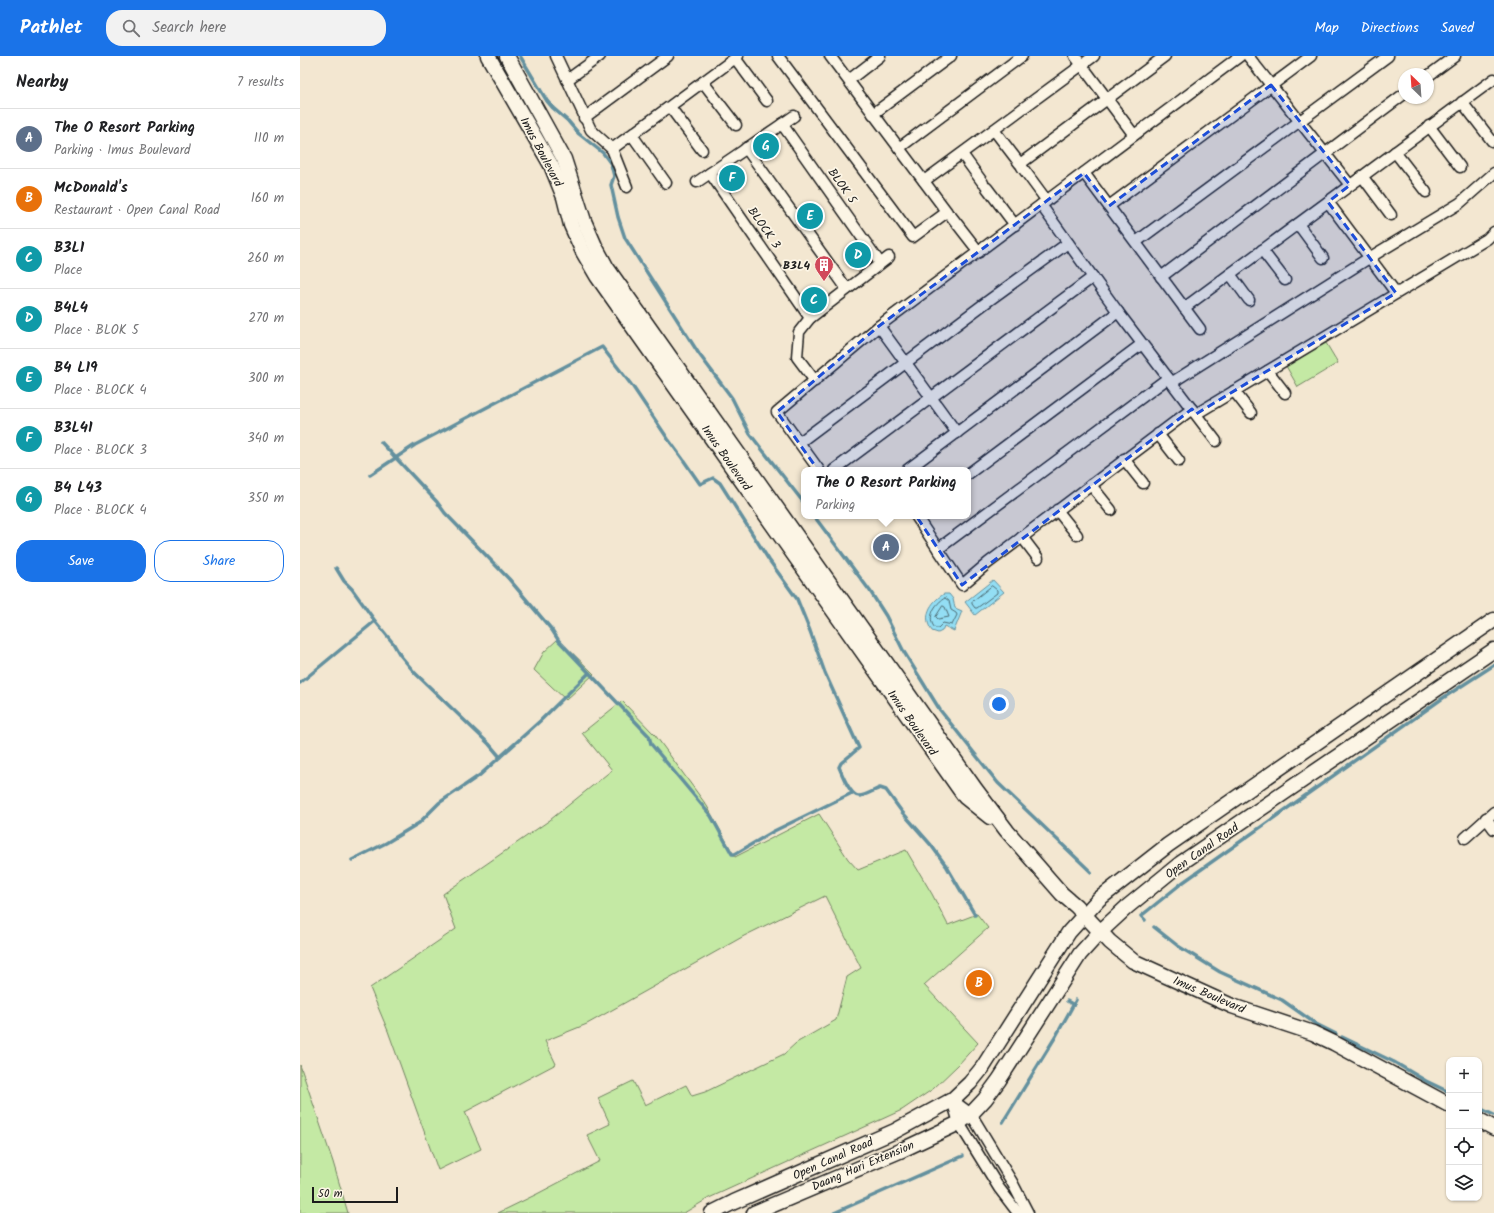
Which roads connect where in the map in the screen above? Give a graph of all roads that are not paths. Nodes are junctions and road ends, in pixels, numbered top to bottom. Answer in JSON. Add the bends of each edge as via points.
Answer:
{"nodes":[{"id":1,"x":488,"y":56,"type":"edge"},
{"id":2,"x":506,"y":56,"type":"edge"},
{"id":3,"x":556,"y":56,"type":"edge"},
{"id":4,"x":600,"y":56,"type":"edge"},
{"id":5,"x":668,"y":56,"type":"edge"},
{"id":6,"x":778,"y":56,"type":"edge"},
{"id":7,"x":830,"y":56,"type":"edge"},
{"id":8,"x":880,"y":56,"type":"edge"},
{"id":9,"x":951,"y":56,"type":"edge"},
{"id":10,"x":1022,"y":56,"type":"edge"},
{"id":11,"x":1075,"y":56,"type":"edge"},
{"id":12,"x":1094,"y":56,"type":"edge"},
{"id":13,"x":1165,"y":56,"type":"edge"},
{"id":14,"x":1240,"y":56,"type":"edge"},
{"id":15,"x":1248,"y":56,"type":"edge"},
{"id":16,"x":1311,"y":56,"type":"edge"},
{"id":17,"x":1388,"y":56,"type":"edge"},
{"id":18,"x":1455,"y":56,"type":"edge"},
{"id":19,"x":737,"y":57,"type":"edge"},
{"id":20,"x":1082,"y":65,"type":"junction"},
{"id":21,"x":1434,"y":72,"type":"edge"},
{"id":22,"x":1494,"y":78,"type":"edge"},
{"id":23,"x":567,"y":80,"type":"junction"},
{"id":24,"x":849,"y":80,"type":"junction"},
{"id":25,"x":704,"y":82,"type":"junction"},
{"id":26,"x":1271,"y":85,"type":"junction"},
{"id":27,"x":1107,"y":99,"type":"junction"},
{"id":28,"x":1398,"y":99,"type":"edge"},
{"id":29,"x":767,"y":101,"type":"dead end"},
{"id":30,"x":1462,"y":102,"type":"junction"},
{"id":31,"x":670,"y":106,"type":"junction"},
{"id":32,"x":874,"y":114,"type":"junction"},
{"id":33,"x":794,"y":116,"type":"dead end"},
{"id":34,"x":584,"y":118,"type":"junction"},
{"id":35,"x":1300,"y":121,"type":"junction"},
{"id":36,"x":782,"y":124,"type":"junction"},
{"id":37,"x":736,"y":125,"type":"dead end"},
{"id":38,"x":1430,"y":126,"type":"junction"},
{"id":39,"x":994,"y":130,"type":"junction"},
{"id":40,"x":632,"y":135,"type":"junction"},
{"id":41,"x":1134,"y":135,"type":"junction"},
{"id":42,"x":1492,"y":141,"type":"dead end"},
{"id":43,"x":746,"y":148,"type":"junction"},
{"id":44,"x":899,"y":148,"type":"junction"},
{"id":45,"x":612,"y":149,"type":"junction"},
{"id":46,"x":702,"y":150,"type":"dead end"},
{"id":47,"x":1395,"y":152,"type":"junction"},
{"id":48,"x":962,"y":154,"type":"junction"},
{"id":49,"x":1325,"y":154,"type":"junction"},
{"id":50,"x":1022,"y":167,"type":"dead end"},
{"id":51,"x":1460,"y":167,"type":"dead end"},
{"id":52,"x":710,"y":173,"type":"junction"},
{"id":53,"x":1084,"y":173,"type":"junction"},
{"id":54,"x":1494,"y":173,"type":"edge"},
{"id":55,"x":1362,"y":176,"type":"junction"},
{"id":56,"x":924,"y":181,"type":"junction"},
{"id":57,"x":697,"y":182,"type":"dead end"},
{"id":58,"x":666,"y":183,"type":"dead end"},
{"id":59,"x":1350,"y":185,"type":"junction"},
{"id":60,"x":627,"y":187,"type":"dead end"},
{"id":61,"x":1426,"y":192,"type":"dead end"},
{"id":62,"x":1328,"y":202,"type":"junction"},
{"id":63,"x":1044,"y":203,"type":"junction"},
{"id":64,"x":1109,"y":206,"type":"junction"},
{"id":65,"x":1391,"y":215,"type":"dead end"},
{"id":66,"x":951,"y":216,"type":"dead end"},
{"id":67,"x":1298,"y":224,"type":"junction"},
{"id":68,"x":1015,"y":225,"type":"junction"},
{"id":69,"x":1494,"y":232,"type":"edge"},
{"id":70,"x":1136,"y":242,"type":"junction"},
{"id":71,"x":1068,"y":243,"type":"junction"},
{"id":72,"x":1262,"y":250,"type":"junction"},
{"id":73,"x":979,"y":252,"type":"junction"},
{"id":74,"x":1323,"y":258,"type":"dead end"},
{"id":75,"x":1370,"y":258,"type":"junction"},
{"id":76,"x":1230,"y":274,"type":"junction"},
{"id":77,"x":1093,"y":277,"type":"junction"},
{"id":78,"x":1161,"y":277,"type":"junction"},
{"id":79,"x":1285,"y":280,"type":"dead end"},
{"id":80,"x":847,"y":289,"type":"junction"},
{"id":81,"x":1396,"y":293,"type":"junction"},
{"id":82,"x":1249,"y":300,"type":"dead end"},
{"id":83,"x":1184,"y":308,"type":"junction"},
{"id":84,"x":1118,"y":312,"type":"junction"},
{"id":85,"x":810,"y":318,"type":"junction"},
{"id":86,"x":879,"y":326,"type":"junction"},
{"id":87,"x":1200,"y":329,"type":"dead end"},
{"id":88,"x":1142,"y":344,"type":"junction"},
{"id":89,"x":906,"y":363,"type":"junction"},
{"id":90,"x":1268,"y":371,"type":"junction"},
{"id":91,"x":1169,"y":380,"type":"junction"},
{"id":92,"x":815,"y":381,"type":"junction"},
{"id":93,"x":1234,"y":391,"type":"junction"},
{"id":94,"x":1285,"y":393,"type":"dead end"},
{"id":95,"x":931,"y":397,"type":"junction"},
{"id":96,"x":1194,"y":412,"type":"junction"},
{"id":97,"x":1251,"y":413,"type":"dead end"},
{"id":98,"x":957,"y":432,"type":"junction"},
{"id":99,"x":1158,"y":434,"type":"junction"},
{"id":100,"x":1216,"y":441,"type":"dead end"},
{"id":101,"x":800,"y":442,"type":"junction"},
{"id":102,"x":1124,"y":459,"type":"junction"},
{"id":103,"x":1179,"y":461,"type":"dead end"},
{"id":104,"x":817,"y":467,"type":"edge"},
{"id":105,"x":838,"y":467,"type":"edge"},
{"id":106,"x":911,"y":467,"type":"edge"},
{"id":107,"x":971,"y":472,"type":"edge"},
{"id":108,"x":1143,"y":483,"type":"dead end"},
{"id":109,"x":1091,"y":485,"type":"junction"},
{"id":110,"x":1057,"y":510,"type":"junction"},
{"id":111,"x":1111,"y":510,"type":"dead end"},
{"id":112,"x":918,"y":519,"type":"edge"},
{"id":113,"x":1077,"y":535,"type":"dead end"},
{"id":114,"x":1022,"y":537,"type":"junction"},
{"id":115,"x":938,"y":549,"type":"junction"},
{"id":116,"x":1038,"y":558,"type":"dead end"},
{"id":117,"x":1494,"y":620,"type":"edge"},
{"id":118,"x":1494,"y":650,"type":"edge"},
{"id":119,"x":1490,"y":815,"type":"edge"},
{"id":120,"x":1494,"y":829,"type":"edge"},
{"id":121,"x":1007,"y":831,"type":"junction"},
{"id":122,"x":1465,"y":838,"type":"dead end"},
{"id":123,"x":1084,"y":914,"type":"junction"},
{"id":124,"x":1100,"y":932,"type":"junction"},
{"id":125,"x":952,"y":1100,"type":"junction"},
{"id":126,"x":1446,"y":1103,"type":"edge"},
{"id":127,"x":971,"y":1114,"type":"junction"},
{"id":128,"x":1482,"y":1122,"type":"edge"},
{"id":129,"x":959,"y":1123,"type":"junction"},
{"id":130,"x":1494,"y":1128,"type":"edge"},
{"id":131,"x":712,"y":1213,"type":"edge"},
{"id":132,"x":754,"y":1213,"type":"edge"},
{"id":133,"x":1018,"y":1213,"type":"edge"},
{"id":134,"x":1028,"y":1213,"type":"edge"}],
"edges":[{"from":1,"to":121,"type":"main road","name":"Imus Boulevard","via":[[551,165],[580,245],[597,276],[964,797]]},
{"from":2,"to":121,"type":"main road","name":"Imus Boulevard","via":[[564,159],[584,220],[607,268]]},
{"from":3,"to":23,"type":"street"},
{"from":4,"to":23,"type":"street"},
{"from":5,"to":34,"type":"street"},
{"from":6,"to":56,"type":"street","via":[[913,237],[947,212]]},
{"from":7,"to":24,"type":"street"},
{"from":8,"to":24,"type":"street"},
{"from":9,"to":32,"type":"street"},
{"from":10,"to":44,"type":"street"},
{"from":11,"to":20,"type":"street"},
{"from":12,"to":20,"type":"street"},
{"from":13,"to":27,"type":"street"},
{"from":14,"to":41,"type":"street"},
{"from":15,"to":26,"type":"street"},
{"from":16,"to":26,"type":"street"},
{"from":17,"to":35,"type":"street"},
{"from":18,"to":21,"type":"street"},
{"from":19,"to":25,"type":"street"},
{"from":19,"to":29,"type":"street"},
{"from":20,"to":27,"type":"street"},
{"from":20,"to":39,"type":"street"},
{"from":22,"to":30,"type":"street"},
{"from":23,"to":34,"type":"street"},
{"from":24,"to":32,"type":"street"},
{"from":25,"to":31,"type":"street"},
{"from":25,"to":37,"type":"street"},
{"from":26,"to":35,"type":"street"},
{"from":26,"to":64,"type":"street"},
{"from":27,"to":39,"type":"street","via":[[1020,164]]},
{"from":27,"to":41,"type":"street"},
{"from":28,"to":49,"type":"street"},
{"from":30,"to":38,"type":"street"},
{"from":30,"to":42,"type":"street"},
{"from":31,"to":40,"type":"street"},
{"from":31,"to":46,"type":"street"},
{"from":32,"to":44,"type":"street"},
{"from":33,"to":36,"type":"street"},
{"from":34,"to":45,"type":"street","via":[[591,130]]},
{"from":35,"to":49,"type":"street"},
{"from":35,"to":70,"type":"street"},
{"from":36,"to":43,"type":"street"},
{"from":36,"to":80,"type":"street","name":"BLOK 5","via":[[885,260]]},
{"from":38,"to":47,"type":"street"},
{"from":38,"to":51,"type":"street"},
{"from":39,"to":48,"type":"street"},
{"from":40,"to":45,"type":"street"},
{"from":40,"to":58,"type":"street"},
{"from":41,"to":53,"type":"street"},
{"from":43,"to":52,"type":"street"},
{"from":43,"to":80,"type":"street"},
{"from":44,"to":56,"type":"street"},
{"from":45,"to":60,"type":"street"},
{"from":47,"to":55,"type":"street"},
{"from":47,"to":61,"type":"street"},
{"from":48,"to":56,"type":"street"},
{"from":48,"to":68,"type":"street"},
{"from":49,"to":59,"type":"street"},
{"from":49,"to":78,"type":"street"},
{"from":50,"to":63,"type":"street"},
{"from":52,"to":57,"type":"street"},
{"from":52,"to":85,"type":"street","name":"BLOCK 3"},
{"from":53,"to":63,"type":"street"},
{"from":53,"to":64,"type":"street"},
{"from":54,"to":75,"type":"street","via":[[1460,204]]},
{"from":55,"to":59,"type":"street"},
{"from":55,"to":65,"type":"street"},
{"from":59,"to":62,"type":"street"},
{"from":62,"to":67,"type":"street"},
{"from":62,"to":75,"type":"street"},
{"from":63,"to":68,"type":"street"},
{"from":63,"to":71,"type":"street"},
{"from":64,"to":70,"type":"street"},
{"from":66,"to":73,"type":"street"},
{"from":67,"to":72,"type":"street"},
{"from":67,"to":74,"type":"street"},
{"from":68,"to":73,"type":"street"},
{"from":69,"to":81,"type":"street"},
{"from":70,"to":78,"type":"street"},
{"from":71,"to":77,"type":"street"},
{"from":71,"to":89,"type":"street"},
{"from":72,"to":76,"type":"street"},
{"from":72,"to":79,"type":"street"},
{"from":73,"to":86,"type":"street"},
{"from":75,"to":81,"type":"street"},
{"from":75,"to":91,"type":"street"},
{"from":76,"to":82,"type":"street"},
{"from":76,"to":83,"type":"street"},
{"from":77,"to":84,"type":"street"},
{"from":77,"to":95,"type":"street"},
{"from":78,"to":83,"type":"street"},
{"from":80,"to":85,"type":"street"},
{"from":81,"to":90,"type":"street"},
{"from":83,"to":87,"type":"street"},
{"from":84,"to":88,"type":"street"},
{"from":84,"to":98,"type":"street"},
{"from":85,"to":92,"type":"street","via":[[799,332],[797,357]]},
{"from":86,"to":89,"type":"street"},
{"from":86,"to":92,"type":"street"},
{"from":88,"to":91,"type":"street"},
{"from":88,"to":107,"type":"street"},
{"from":89,"to":95,"type":"street"},
{"from":89,"to":101,"type":"street"},
{"from":90,"to":93,"type":"street"},
{"from":90,"to":94,"type":"street"},
{"from":91,"to":96,"type":"street"},
{"from":91,"to":115,"type":"street"},
{"from":92,"to":101,"type":"street","via":[[777,412]]},
{"from":93,"to":96,"type":"street"},
{"from":93,"to":97,"type":"street"},
{"from":95,"to":98,"type":"street"},
{"from":95,"to":105,"type":"street"},
{"from":96,"to":99,"type":"street"},
{"from":96,"to":100,"type":"street"},
{"from":98,"to":106,"type":"street"},
{"from":99,"to":102,"type":"street"},
{"from":99,"to":103,"type":"street"},
{"from":101,"to":104,"type":"street"},
{"from":102,"to":108,"type":"street"},
{"from":102,"to":109,"type":"street"},
{"from":109,"to":110,"type":"street"},
{"from":109,"to":111,"type":"street"},
{"from":110,"to":113,"type":"street"},
{"from":110,"to":114,"type":"street"},
{"from":112,"to":115,"type":"street"},
{"from":114,"to":115,"type":"street","via":[[962,585]]},
{"from":114,"to":116,"type":"street"},
{"from":117,"to":123,"type":"main road","name":"Open Canal Road","via":[[1168,845]]},
{"from":118,"to":124,"type":"main road","name":"Open Canal Road","via":[[1181,863],[1134,900]]},
{"from":119,"to":120,"type":"street"},
{"from":119,"to":122,"type":"street"},
{"from":121,"to":123,"type":"main road","name":"Imus Boulevard","via":[[1062,894]]},
{"from":123,"to":124,"type":"main road","name":"Imus Boulevard"},
{"from":123,"to":125,"type":"main road","name":"Open Canal Road","via":[[1056,951],[983,1067]]},
{"from":124,"to":126,"type":"main road","name":"Imus Boulevard","via":[[1132,961],[1232,1006],[1313,1033]]},
{"from":124,"to":127,"type":"main road","name":"Open Canal Road","via":[[1080,954],[999,1080]]},
{"from":125,"to":127,"type":"street"},
{"from":125,"to":129,"type":"street"},
{"from":125,"to":131,"type":"main road","name":"Open Canal Road","via":[[895,1131]]},
{"from":127,"to":129,"type":"main road","name":"Daang Hari Extension"},
{"from":127,"to":134,"type":"street"},
{"from":128,"to":130,"type":"main road"},
{"from":129,"to":132,"type":"main road","name":"Daang Hari Extension"},
{"from":129,"to":133,"type":"street","via":[[999,1188]]}]}
